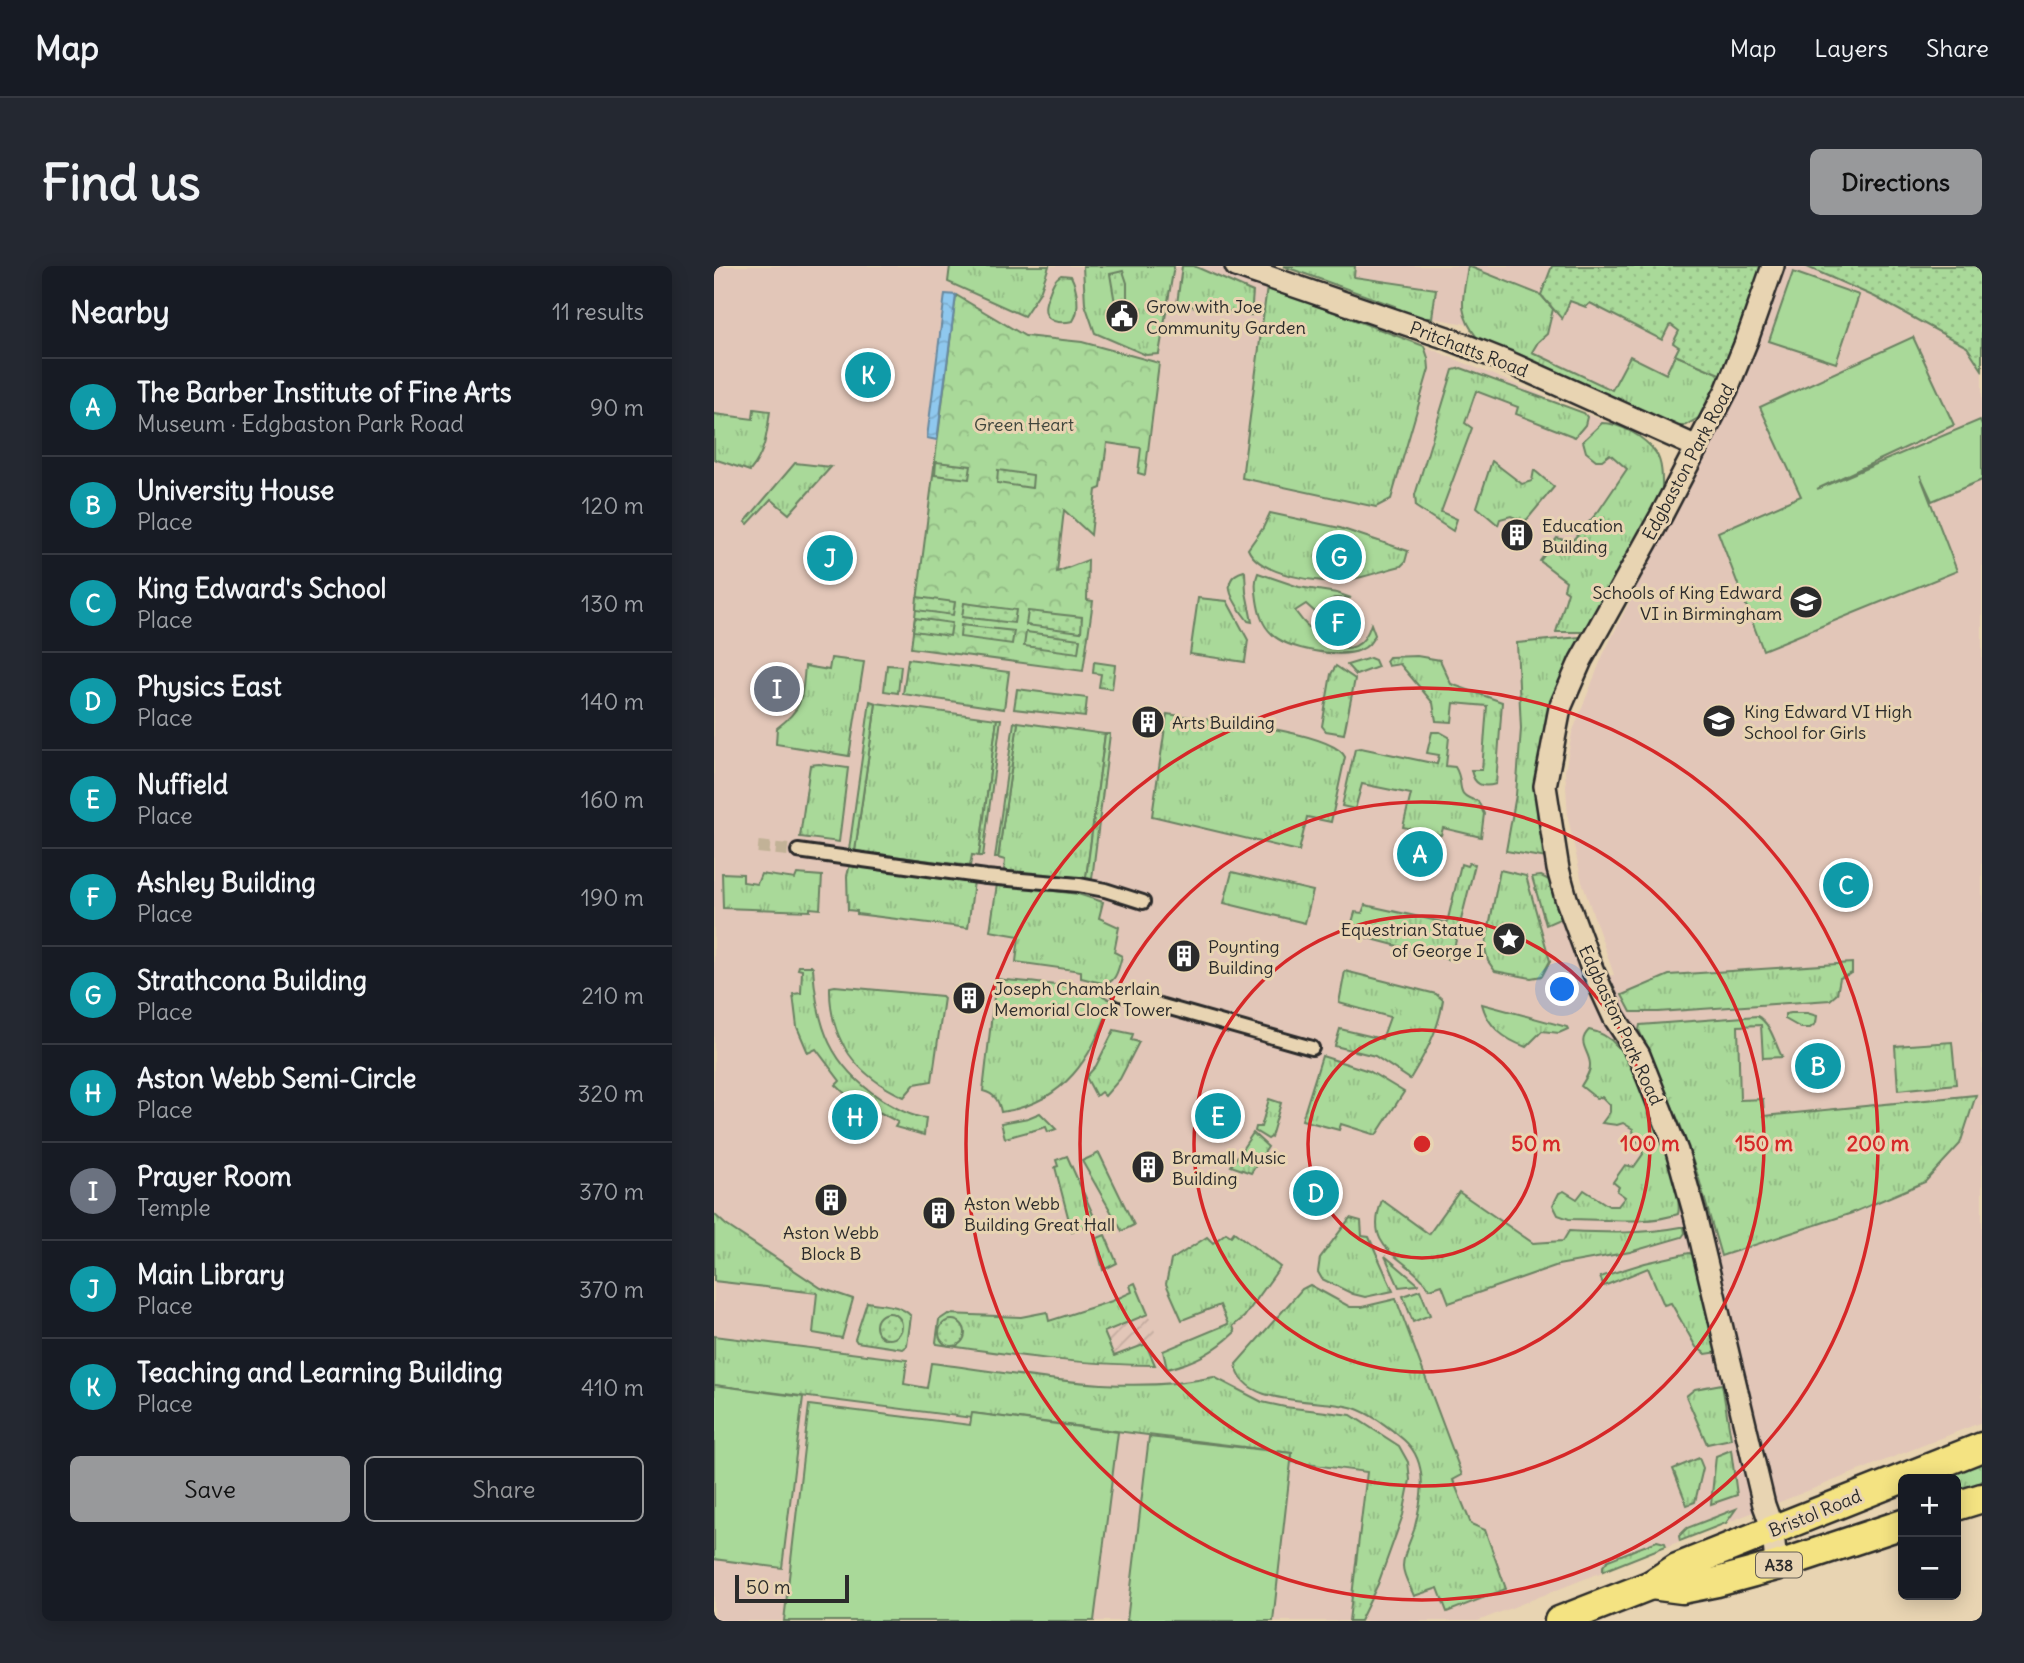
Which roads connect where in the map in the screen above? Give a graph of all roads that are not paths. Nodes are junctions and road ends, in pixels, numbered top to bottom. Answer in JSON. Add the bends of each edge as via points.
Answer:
{"nodes":[{"id":1,"x":1236,"y":266,"type":"edge"},
{"id":2,"x":1773,"y":266,"type":"edge"},
{"id":3,"x":1697,"y":447,"type":"junction"},
{"id":4,"x":798,"y":851,"type":"tunnel mouth"},
{"id":5,"x":1143,"y":902,"type":"dead end"},
{"id":6,"x":1120,"y":994,"type":"dead end"},
{"id":7,"x":1312,"y":1048,"type":"dead end"},
{"id":8,"x":1982,"y":1447,"type":"edge"},
{"id":9,"x":1898,"y":1511,"type":"edge"},
{"id":10,"x":1898,"y":1526,"type":"edge"},
{"id":11,"x":1773,"y":1530,"type":"junction"},
{"id":12,"x":1776,"y":1566,"type":"junction"},
{"id":13,"x":1651,"y":1585,"type":"junction"},
{"id":14,"x":1559,"y":1621,"type":"edge"}],
"edges":[{"from":1,"to":3,"type":"street","name":"Pritchatts Road","via":[[1447,338]]},
{"from":2,"to":3,"type":"street","name":"Edgbaston Park Road","via":[[1727,389]]},
{"from":3,"to":11,"type":"street","name":"Edgbaston Park Road","via":[[1581,660],[1560,708],[1545,786],[1558,869],[1592,970],[1639,1055],[1677,1151]]},
{"from":4,"to":5,"type":"street","via":[[1079,885]]},
{"from":6,"to":7,"type":"street"},
{"from":8,"to":11,"type":"highway","name":"Bristol Road","number":"A38"},
{"from":9,"to":11,"type":"highway","via":[[1794,1546],[1782,1544]]},
{"from":10,"to":12,"type":"highway","name":"Bristol Road","number":"A38"},
{"from":11,"to":12,"type":"street","name":"Edgbaston Park Road"},
{"from":11,"to":13,"type":"highway","name":"Bristol Road","number":"A38","via":[[1677,1568]]},
{"from":12,"to":13,"type":"highway","name":"Bristol Road","number":"A38","via":[[1682,1589]]},
{"from":13,"to":14,"type":"highway","name":"Bristol Road","number":"A38"}]}
